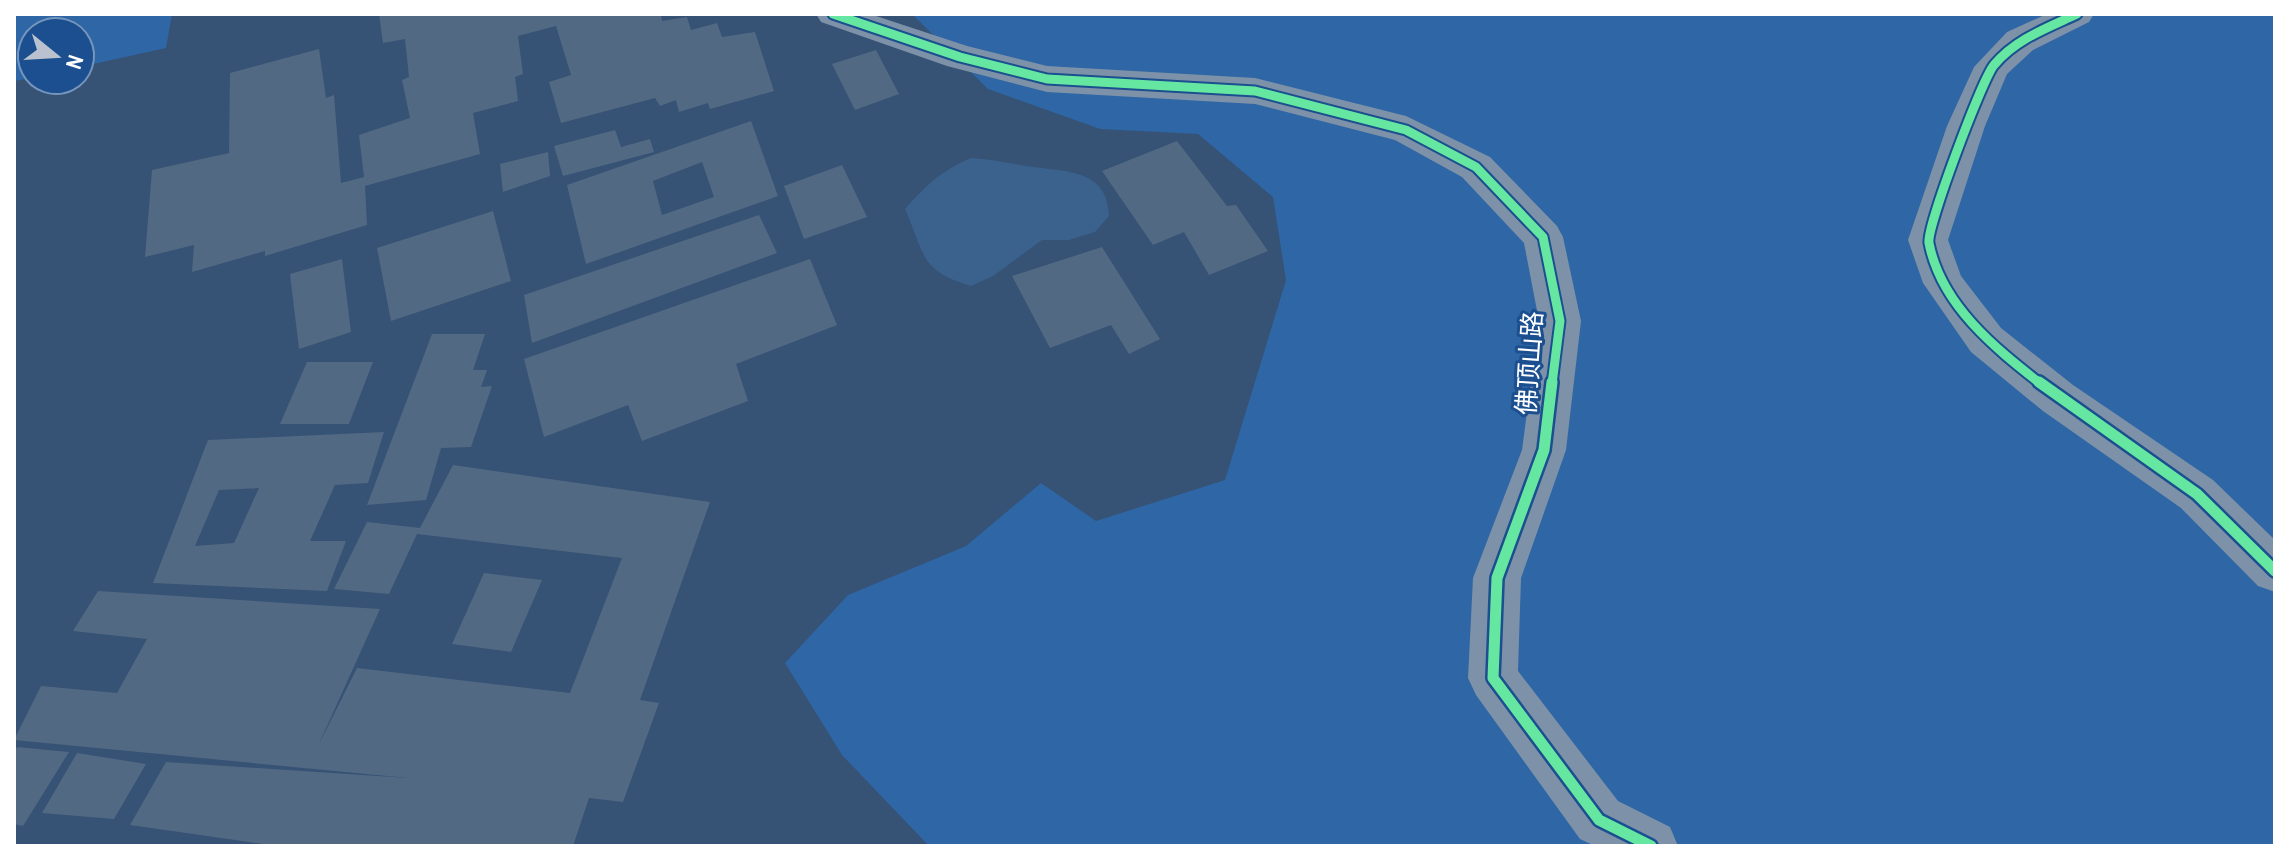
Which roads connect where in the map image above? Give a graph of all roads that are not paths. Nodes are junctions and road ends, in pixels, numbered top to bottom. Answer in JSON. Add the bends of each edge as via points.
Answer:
{"nodes":[{"id":1,"x":833,"y":14,"type":"edge"},
{"id":2,"x":2077,"y":14,"type":"edge"},
{"id":3,"x":2275,"y":571,"type":"edge"},
{"id":4,"x":1651,"y":846,"type":"edge"}],
"edges":[{"from":1,"to":4,"type":"street","name":"佛顶山路","via":[[960,57],[1047,79],[1255,91],[1406,130],[1476,167],[1543,237],[1560,321],[1544,450],[1497,578],[1493,678],[1599,820]]},
{"from":2,"to":3,"type":"street","via":[[2020,41],[1992,67],[1928,240],[1943,283],[1986,340],[2058,398],[2197,494]]}]}
